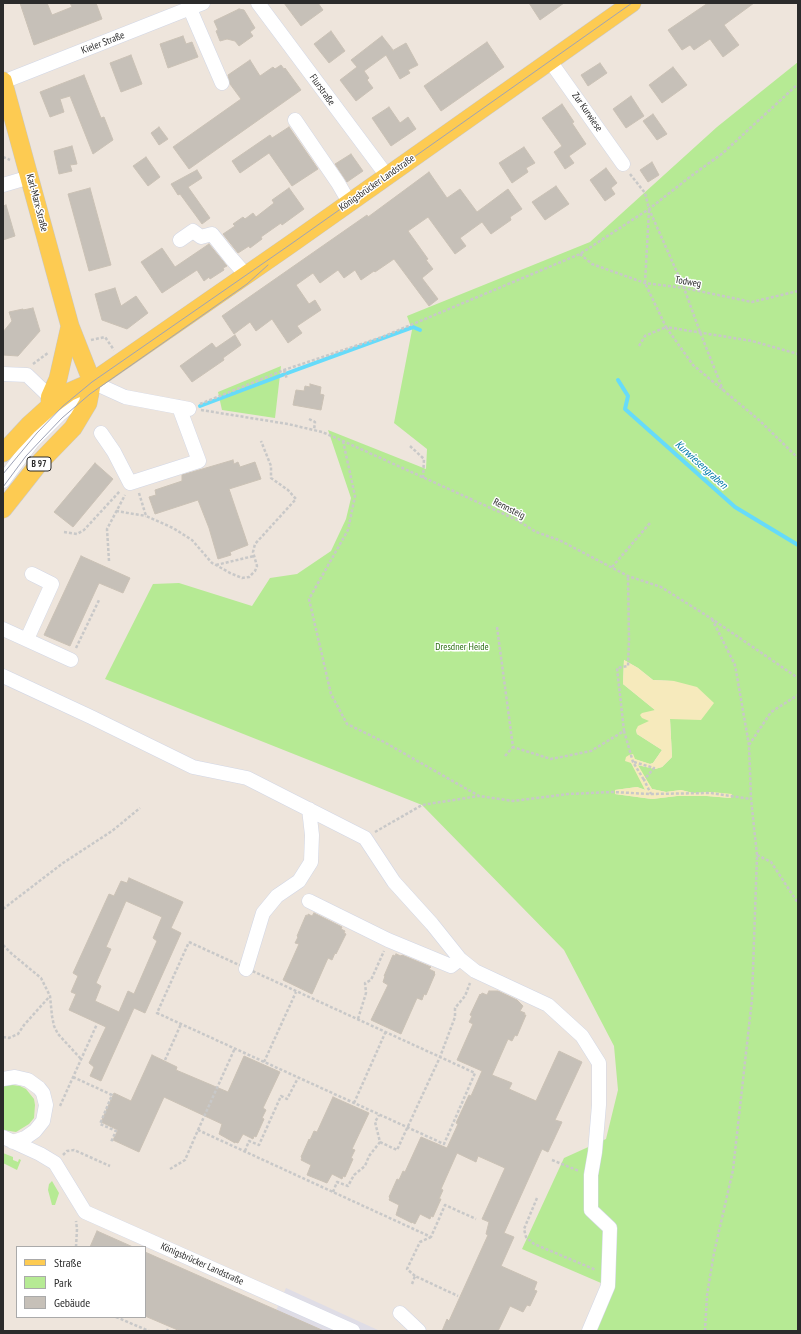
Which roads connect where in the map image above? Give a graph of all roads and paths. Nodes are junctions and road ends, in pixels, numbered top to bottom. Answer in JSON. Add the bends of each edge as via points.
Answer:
{"nodes":[{"id":1,"x":203,"y":3,"type":"edge"},
{"id":2,"x":258,"y":3,"type":"edge"},
{"id":3,"x":632,"y":3,"type":"edge"},
{"id":4,"x":190,"y":9,"type":"junction"},
{"id":5,"x":550,"y":61,"type":"junction"},
{"id":6,"x":3,"y":82,"type":"edge"},
{"id":7,"x":222,"y":83,"type":"dead end"},
{"id":8,"x":798,"y":84,"type":"edge"},
{"id":9,"x":295,"y":120,"type":"dead end"},
{"id":10,"x":3,"y":157,"type":"edge"},
{"id":11,"x":8,"y":159,"type":"dead end"},
{"id":12,"x":623,"y":164,"type":"joint"},
{"id":13,"x":387,"y":176,"type":"junction"},
{"id":14,"x":30,"y":177,"type":"junction"},
{"id":15,"x":3,"y":185,"type":"edge"},
{"id":16,"x":349,"y":202,"type":"junction"},
{"id":17,"x":649,"y":209,"type":"junction"},
{"id":18,"x":180,"y":240,"type":"dead end"},
{"id":19,"x":580,"y":254,"type":"junction"},
{"id":20,"x":246,"y":275,"type":"junction"},
{"id":21,"x":645,"y":283,"type":"junction"},
{"id":22,"x":684,"y":288,"type":"junction"},
{"id":23,"x":798,"y":291,"type":"edge"},
{"id":24,"x":70,"y":326,"type":"junction"},
{"id":25,"x":666,"y":326,"type":"junction"},
{"id":26,"x":700,"y":332,"type":"junction"},
{"id":27,"x":85,"y":342,"type":"dead end"},
{"id":28,"x":638,"y":346,"type":"dead end"},
{"id":29,"x":798,"y":354,"type":"edge"},
{"id":30,"x":121,"y":361,"type":"junction"},
{"id":31,"x":284,"y":372,"type":"junction"},
{"id":32,"x":3,"y":374,"type":"edge"},
{"id":33,"x":287,"y":379,"type":"dead end"},
{"id":34,"x":92,"y":382,"type":"junction"},
{"id":35,"x":723,"y":390,"type":"junction"},
{"id":36,"x":50,"y":402,"type":"junction"},
{"id":37,"x":188,"y":407,"type":"junction"},
{"id":38,"x":309,"y":419,"type":"dead end"},
{"id":39,"x":314,"y":430,"type":"junction"},
{"id":40,"x":101,"y":433,"type":"dead end"},
{"id":41,"x":261,"y":441,"type":"dead end"},
{"id":42,"x":343,"y":441,"type":"junction"},
{"id":43,"x":32,"y":442,"type":"junction"},
{"id":44,"x":410,"y":446,"type":"dead end"},
{"id":45,"x":3,"y":453,"type":"edge"},
{"id":46,"x":798,"y":458,"type":"edge"},
{"id":47,"x":423,"y":478,"type":"junction"},
{"id":48,"x":3,"y":480,"type":"edge"},
{"id":49,"x":131,"y":482,"type":"junction"},
{"id":50,"x":3,"y":509,"type":"edge"},
{"id":51,"x":116,"y":512,"type":"junction"},
{"id":52,"x":146,"y":516,"type":"junction"},
{"id":53,"x":650,"y":523,"type":"dead end"},
{"id":54,"x":64,"y":532,"type":"dead end"},
{"id":55,"x":254,"y":556,"type":"junction"},
{"id":56,"x":109,"y":561,"type":"dead end"},
{"id":57,"x":216,"y":565,"type":"junction"},
{"id":58,"x":612,"y":567,"type":"junction"},
{"id":59,"x":32,"y":574,"type":"dead end"},
{"id":60,"x":628,"y":576,"type":"junction"},
{"id":61,"x":99,"y":600,"type":"dead end"},
{"id":62,"x":712,"y":619,"type":"junction"},
{"id":63,"x":497,"y":628,"type":"dead end"},
{"id":64,"x":3,"y":629,"type":"edge"},
{"id":65,"x":27,"y":639,"type":"junction"},
{"id":66,"x":71,"y":660,"type":"joint"},
{"id":67,"x":3,"y":676,"type":"edge"},
{"id":68,"x":798,"y":678,"type":"edge"},
{"id":69,"x":798,"y":696,"type":"edge"},
{"id":70,"x":624,"y":731,"type":"junction"},
{"id":71,"x":749,"y":745,"type":"junction"},
{"id":72,"x":512,"y":747,"type":"junction"},
{"id":73,"x":505,"y":756,"type":"dead end"},
{"id":74,"x":633,"y":762,"type":"junction"},
{"id":75,"x":644,"y":780,"type":"junction"},
{"id":76,"x":651,"y":794,"type":"junction"},
{"id":77,"x":479,"y":796,"type":"junction"},
{"id":78,"x":751,"y":799,"type":"junction"},
{"id":79,"x":140,"y":808,"type":"dead end"},
{"id":80,"x":309,"y":809,"type":"junction"},
{"id":81,"x":364,"y":838,"type":"junction"},
{"id":82,"x":757,"y":855,"type":"junction"},
{"id":83,"x":309,"y":901,"type":"dead end"},
{"id":84,"x":798,"y":903,"type":"edge"},
{"id":85,"x":3,"y":909,"type":"edge"},
{"id":86,"x":3,"y":945,"type":"edge"},
{"id":87,"x":381,"y":958,"type":"dead end"},
{"id":88,"x":460,"y":959,"type":"junction"},
{"id":89,"x":246,"y":969,"type":"junction"},
{"id":90,"x":469,"y":986,"type":"dead end"},
{"id":91,"x":296,"y":992,"type":"junction"},
{"id":92,"x":50,"y":996,"type":"junction"},
{"id":93,"x":358,"y":1019,"type":"junction"},
{"id":94,"x":97,"y":1024,"type":"dead end"},
{"id":95,"x":181,"y":1024,"type":"junction"},
{"id":96,"x":386,"y":1031,"type":"junction"},
{"id":97,"x":3,"y":1037,"type":"edge"},
{"id":98,"x":235,"y":1048,"type":"junction"},
{"id":99,"x":440,"y":1056,"type":"junction"},
{"id":100,"x":82,"y":1059,"type":"junction"},
{"id":101,"x":165,"y":1060,"type":"dead end"},
{"id":102,"x":264,"y":1062,"type":"junction"},
{"id":103,"x":73,"y":1077,"type":"junction"},
{"id":104,"x":298,"y":1078,"type":"junction"},
{"id":105,"x":3,"y":1079,"type":"edge"},
{"id":106,"x":354,"y":1103,"type":"junction"},
{"id":107,"x":60,"y":1106,"type":"dead end"},
{"id":108,"x":379,"y":1115,"type":"junction"},
{"id":109,"x":407,"y":1128,"type":"junction"},
{"id":110,"x":198,"y":1130,"type":"junction"},
{"id":111,"x":8,"y":1140,"type":"edge"},
{"id":112,"x":111,"y":1142,"type":"dead end"},
{"id":113,"x":380,"y":1142,"type":"junction"},
{"id":114,"x":245,"y":1151,"type":"junction"},
{"id":115,"x":552,"y":1160,"type":"dead end"},
{"id":116,"x":55,"y":1163,"type":"junction"},
{"id":117,"x":110,"y":1166,"type":"dead end"},
{"id":118,"x":170,"y":1169,"type":"dead end"},
{"id":119,"x":591,"y":1175,"type":"junction"},
{"id":120,"x":333,"y":1192,"type":"junction"},
{"id":121,"x":537,"y":1198,"type":"dead end"},
{"id":122,"x":75,"y":1217,"type":"dead end"},
{"id":123,"x":476,"y":1219,"type":"dead end"},
{"id":124,"x":432,"y":1237,"type":"junction"},
{"id":125,"x":76,"y":1246,"type":"edge"},
{"id":126,"x":416,"y":1276,"type":"junction"},
{"id":127,"x":608,"y":1276,"type":"junction"},
{"id":128,"x":412,"y":1284,"type":"dead end"},
{"id":129,"x":458,"y":1296,"type":"dead end"},
{"id":130,"x":400,"y":1313,"type":"dead end"},
{"id":131,"x":118,"y":1318,"type":"edge"},
{"id":132,"x":331,"y":1326,"type":"edge"},
{"id":133,"x":149,"y":1331,"type":"edge"},
{"id":134,"x":354,"y":1331,"type":"edge"},
{"id":135,"x":419,"y":1331,"type":"edge"},
{"id":136,"x":589,"y":1331,"type":"edge"},
{"id":137,"x":705,"y":1331,"type":"edge"}],
"edges":[{"from":1,"to":4,"type":"street","name":"Kieler Straße"},
{"from":2,"to":13,"type":"street","name":"Flurstraße"},
{"from":3,"to":5,"type":"main road","name":"Königsbrücker Landstraße"},
{"from":4,"to":6,"type":"street","name":"Kieler Straße"},
{"from":4,"to":7,"type":"street"},
{"from":5,"to":12,"type":"street","name":"Zur Kurwiese"},
{"from":5,"to":13,"type":"main road","name":"Königsbrücker Landstraße"},
{"from":6,"to":14,"type":"main road","name":"Karl-Marx-Straße"},
{"from":8,"to":17,"type":"path","via":[[724,153]]},
{"from":9,"to":16,"type":"street"},
{"from":10,"to":11,"type":"path"},
{"from":12,"to":17,"type":"path","via":[[645,193]]},
{"from":13,"to":16,"type":"main road","name":"Königsbrücker Landstraße"},
{"from":14,"to":15,"type":"street"},
{"from":14,"to":24,"type":"main road","name":"Karl-Marx-Straße"},
{"from":16,"to":20,"type":"main road","name":"Königsbrücker Landstraße"},
{"from":17,"to":19,"type":"path"},
{"from":17,"to":21,"type":"path"},
{"from":17,"to":22,"type":"path"},
{"from":18,"to":20,"type":"street","via":[[193,231],[201,238],[212,234]]},
{"from":19,"to":21,"type":"path","name":"Todweg","via":[[592,264]]},
{"from":19,"to":31,"type":"path","via":[[382,337]]},
{"from":20,"to":30,"type":"main road","name":"Königsbrücker Landstraße"},
{"from":21,"to":22,"type":"path","name":"Todweg"},
{"from":21,"to":25,"type":"path"},
{"from":22,"to":23,"type":"path","name":"Todweg","via":[[752,302]]},
{"from":22,"to":26,"type":"path"},
{"from":24,"to":34,"type":"main road","name":"Karl-Marx-Straße"},
{"from":24,"to":36,"type":"main road","name":"Karl-Marx-Straße"},
{"from":25,"to":26,"type":"path"},
{"from":25,"to":28,"type":"path","via":[[645,336]]},
{"from":25,"to":35,"type":"path","via":[[693,364]]},
{"from":26,"to":29,"type":"path"},
{"from":26,"to":35,"type":"path"},
{"from":27,"to":30,"type":"path","via":[[105,337]]},
{"from":30,"to":34,"type":"main road","name":"Königsbrücker Landstraße"},
{"from":31,"to":33,"type":"path"},
{"from":31,"to":37,"type":"path"},
{"from":32,"to":36,"type":"street","via":[[27,375]]},
{"from":34,"to":36,"type":"main road","name":"Königsbrücker Landstraße"},
{"from":34,"to":37,"type":"street","via":[[125,397]]},
{"from":34,"to":43,"type":"street","via":[[86,392]]},
{"from":34,"to":50,"type":"main road","number":"B 97","via":[[88,403],[73,428],[41,461]]},
{"from":35,"to":46,"type":"path"},
{"from":36,"to":43,"type":"street"},
{"from":36,"to":45,"type":"main road"},
{"from":37,"to":39,"type":"path","name":"Rennsteig"},
{"from":37,"to":49,"type":"street","via":[[199,461]]},
{"from":38,"to":39,"type":"path","via":[[315,422]]},
{"from":39,"to":42,"type":"path","name":"Rennsteig"},
{"from":40,"to":49,"type":"street"},
{"from":41,"to":55,"type":"path","via":[[270,466],[271,478],[296,499],[256,544]]},
{"from":42,"to":47,"type":"path","name":"Rennsteig"},
{"from":42,"to":77,"type":"path","via":[[355,496],[348,530],[309,599],[331,694],[347,724]]},
{"from":43,"to":48,"type":"street"},
{"from":44,"to":47,"type":"path","via":[[424,459]]},
{"from":47,"to":58,"type":"path","name":"Rennsteig","via":[[517,520],[536,532],[559,540]]},
{"from":49,"to":51,"type":"path"},
{"from":49,"to":52,"type":"path"},
{"from":49,"to":54,"type":"path","via":[[84,530],[77,534]]},
{"from":51,"to":52,"type":"path"},
{"from":51,"to":56,"type":"path","via":[[106,529]]},
{"from":52,"to":57,"type":"path","via":[[192,540]]},
{"from":53,"to":58,"type":"path"},
{"from":55,"to":57,"type":"path"},
{"from":55,"to":57,"type":"path","via":[[256,571],[249,577],[242,578]]},
{"from":58,"to":60,"type":"path","name":"Rennsteig"},
{"from":59,"to":65,"type":"street","via":[[52,584]]},
{"from":60,"to":62,"type":"path","name":"Rennsteig","via":[[661,587]]},
{"from":60,"to":70,"type":"path","via":[[628,666],[617,668]]},
{"from":61,"to":66,"type":"path"},
{"from":62,"to":68,"type":"path","name":"Rennsteig"},
{"from":62,"to":71,"type":"path","via":[[735,665]]},
{"from":63,"to":72,"type":"path"},
{"from":64,"to":65,"type":"street"},
{"from":65,"to":66,"type":"street"},
{"from":67,"to":80,"type":"street","via":[[193,767],[247,778]]},
{"from":69,"to":71,"type":"path","via":[[771,712]]},
{"from":70,"to":72,"type":"path","via":[[591,751],[551,759]]},
{"from":70,"to":74,"type":"path"},
{"from":71,"to":78,"type":"path"},
{"from":72,"to":73,"type":"path"},
{"from":74,"to":75,"type":"path"},
{"from":74,"to":75,"type":"path","via":[[654,768]]},
{"from":75,"to":76,"type":"path"},
{"from":76,"to":77,"type":"path","via":[[612,792],[513,801]]},
{"from":76,"to":78,"type":"path","via":[[711,793]]},
{"from":77,"to":81,"type":"path","via":[[422,805]]},
{"from":78,"to":82,"type":"path"},
{"from":79,"to":85,"type":"path"},
{"from":80,"to":81,"type":"street"},
{"from":80,"to":89,"type":"street","via":[[312,835],[311,862],[299,881],[277,896],[263,913]]},
{"from":81,"to":88,"type":"street","via":[[394,882]]},
{"from":82,"to":84,"type":"path","via":[[771,862]]},
{"from":82,"to":137,"type":"path","via":[[752,999],[733,1170],[707,1295]]},
{"from":83,"to":88,"type":"street","via":[[388,940],[451,966]]},
{"from":86,"to":92,"type":"path","via":[[41,978]]},
{"from":87,"to":93,"type":"path","via":[[371,980],[365,983],[366,993]]},
{"from":88,"to":119,"type":"street","via":[[475,971],[548,1005],[582,1036],[599,1062],[599,1105]]},
{"from":89,"to":91,"type":"path"},
{"from":89,"to":95,"type":"path","via":[[188,942],[156,1013]]},
{"from":90,"to":99,"type":"path","via":[[455,1008],[455,1017]]},
{"from":91,"to":93,"type":"path"},
{"from":91,"to":102,"type":"path"},
{"from":92,"to":97,"type":"path","via":[[18,1034],[9,1038]]},
{"from":92,"to":100,"type":"path","via":[[56,1030]]},
{"from":93,"to":96,"type":"path"},
{"from":94,"to":100,"type":"path"},
{"from":95,"to":98,"type":"path"},
{"from":95,"to":101,"type":"path"},
{"from":96,"to":99,"type":"path"},
{"from":96,"to":106,"type":"path"},
{"from":98,"to":102,"type":"path"},
{"from":98,"to":110,"type":"path"},
{"from":99,"to":109,"type":"path"},
{"from":99,"to":109,"type":"path","via":[[475,1072],[444,1144]]},
{"from":100,"to":103,"type":"path"},
{"from":102,"to":104,"type":"path"},
{"from":103,"to":107,"type":"path"},
{"from":103,"to":112,"type":"path","via":[[112,1095],[100,1124],[116,1131]]},
{"from":104,"to":106,"type":"path"},
{"from":104,"to":114,"type":"path","via":[[287,1099],[281,1096],[259,1145],[249,1141]]},
{"from":105,"to":111,"type":"street","name":"Königsbrücker Landstraße","via":[[28,1080],[43,1093],[46,1105],[43,1121],[35,1132],[25,1138]]},
{"from":106,"to":108,"type":"path"},
{"from":108,"to":109,"type":"path"},
{"from":108,"to":113,"type":"path","via":[[375,1122]]},
{"from":109,"to":113,"type":"path","via":[[397,1150]]},
{"from":110,"to":114,"type":"path"},
{"from":110,"to":118,"type":"path","via":[[185,1160]]},
{"from":111,"to":116,"type":"street","name":"Königsbrücker Landstraße"},
{"from":113,"to":120,"type":"path","via":[[348,1186],[337,1182]]},
{"from":114,"to":120,"type":"path"},
{"from":115,"to":119,"type":"path"},
{"from":116,"to":117,"type":"path","via":[[71,1150]]},
{"from":116,"to":132,"type":"street","name":"Königsbrücker Landstraße","via":[[85,1212],[283,1300]]},
{"from":119,"to":127,"type":"street","via":[[592,1210],[610,1228]]},
{"from":120,"to":124,"type":"path"},
{"from":121,"to":127,"type":"path","via":[[524,1229],[526,1237],[534,1244]]},
{"from":122,"to":125,"type":"path"},
{"from":123,"to":124,"type":"path","via":[[445,1205]]},
{"from":124,"to":126,"type":"path","via":[[420,1242],[407,1270]]},
{"from":126,"to":128,"type":"path"},
{"from":126,"to":129,"type":"path"},
{"from":127,"to":136,"type":"street","via":[[608,1286]]},
{"from":130,"to":135,"type":"street"},
{"from":131,"to":133,"type":"path"},
{"from":132,"to":134,"type":"street","name":"Königsbrücker Landstraße"}]}
